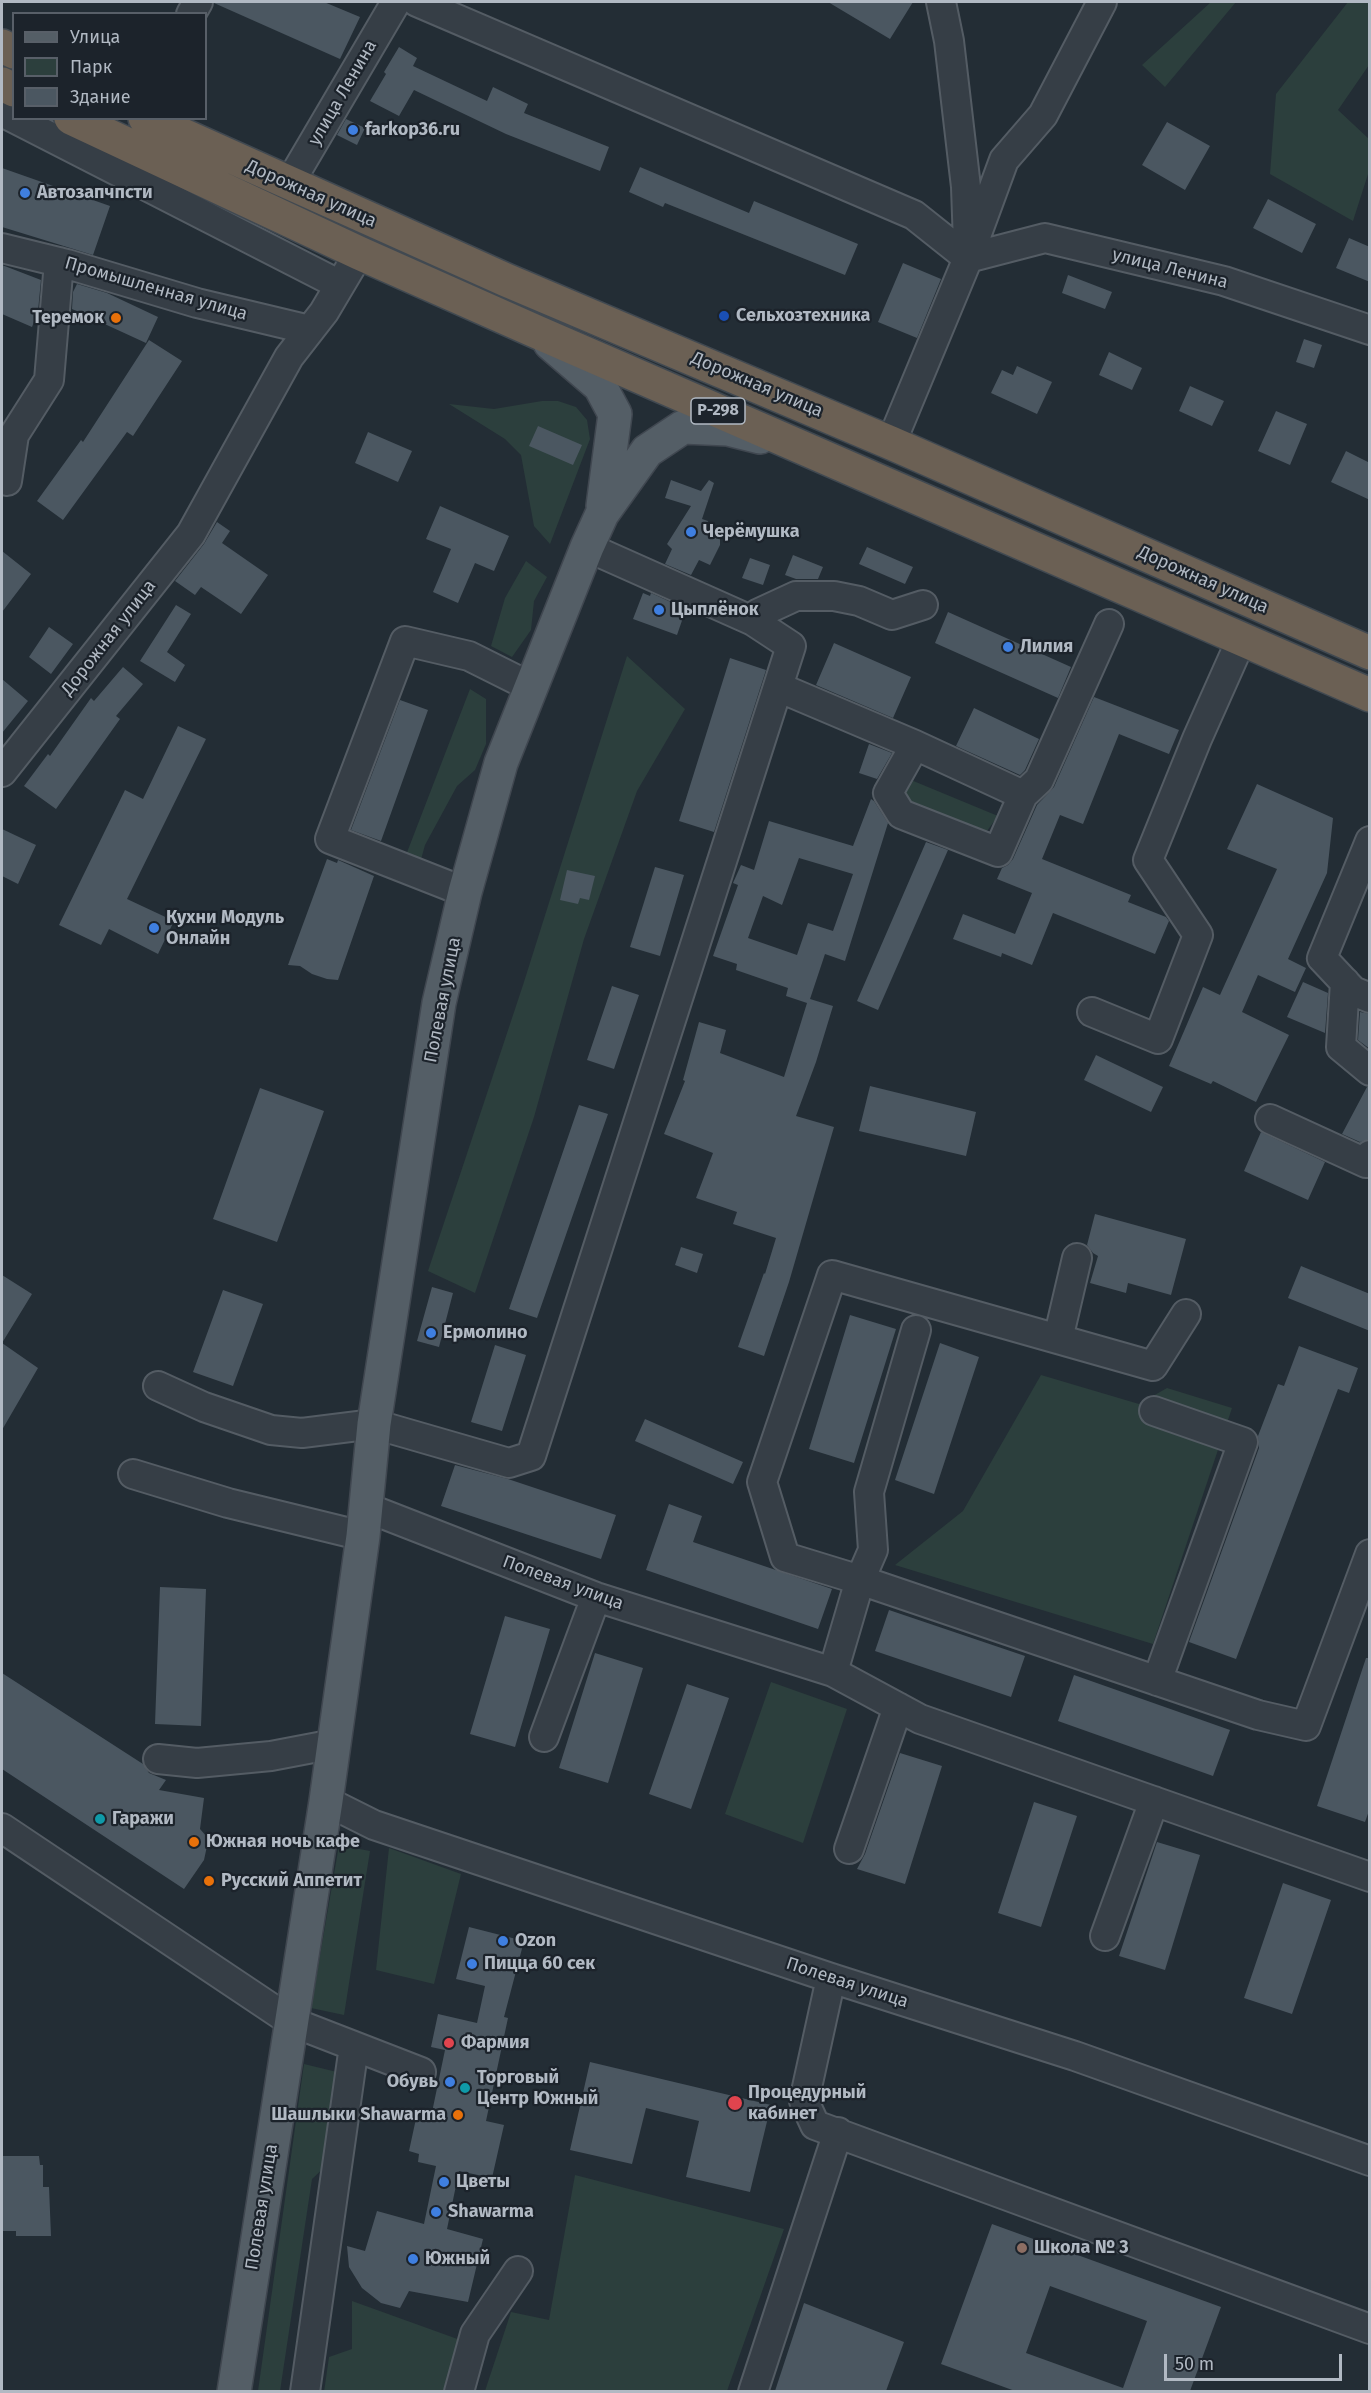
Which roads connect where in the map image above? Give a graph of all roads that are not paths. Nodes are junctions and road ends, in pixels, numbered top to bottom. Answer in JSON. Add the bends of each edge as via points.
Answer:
{"nodes":[{"id":1,"x":396,"y":2,"type":"edge"},
{"id":2,"x":417,"y":2,"type":"edge"},
{"id":3,"x":941,"y":2,"type":"edge"},
{"id":4,"x":1102,"y":2,"type":"edge"},
{"id":5,"x":18,"y":120,"type":"edge"},
{"id":6,"x":75,"y":120,"type":"edge"},
{"id":7,"x":149,"y":120,"type":"edge"},
{"id":8,"x":289,"y":184,"type":"junction"},
{"id":9,"x":2,"y":248,"type":"edge"},
{"id":10,"x":359,"y":253,"type":"junction"},
{"id":11,"x":968,"y":258,"type":"junction"},
{"id":12,"x":59,"y":262,"type":"junction"},
{"id":13,"x":340,"y":285,"type":"junction"},
{"id":14,"x":310,"y":330,"type":"junction"},
{"id":15,"x":1370,"y":330,"type":"edge"},
{"id":16,"x":537,"y":332,"type":"junction"},
{"id":17,"x":891,"y":443,"type":"junction"},
{"id":18,"x":800,"y":447,"type":"junction"},
{"id":19,"x":7,"y":481,"type":"dead end"},
{"id":20,"x":602,"y":514,"type":"junction"},
{"id":21,"x":587,"y":547,"type":"junction"},
{"id":22,"x":922,"y":605,"type":"dead end"},
{"id":23,"x":753,"y":621,"type":"junction"},
{"id":24,"x":1109,"y":624,"type":"dead end"},
{"id":25,"x":1242,"y":638,"type":"junction"},
{"id":26,"x":1370,"y":653,"type":"edge"},
{"id":27,"x":531,"y":687,"type":"junction"},
{"id":28,"x":778,"y":687,"type":"junction"},
{"id":29,"x":1370,"y":695,"type":"edge"},
{"id":30,"x":915,"y":745,"type":"junction"},
{"id":31,"x":2,"y":772,"type":"edge"},
{"id":32,"x":1023,"y":795,"type":"junction"},
{"id":33,"x":1370,"y":841,"type":"edge"},
{"id":34,"x":465,"y":892,"type":"junction"},
{"id":35,"x":1345,"y":982,"type":"junction"},
{"id":36,"x":1370,"y":998,"type":"edge"},
{"id":37,"x":1092,"y":1012,"type":"dead end"},
{"id":38,"x":1370,"y":1071,"type":"edge"},
{"id":39,"x":1270,"y":1119,"type":"dead end"},
{"id":40,"x":1370,"y":1155,"type":"edge"},
{"id":41,"x":1077,"y":1258,"type":"dead end"},
{"id":42,"x":1185,"y":1314,"type":"dead end"},
{"id":43,"x":916,"y":1330,"type":"dead end"},
{"id":44,"x":1058,"y":1340,"type":"junction"},
{"id":45,"x":158,"y":1386,"type":"dead end"},
{"id":46,"x":1154,"y":1411,"type":"dead end"},
{"id":47,"x":374,"y":1424,"type":"junction"},
{"id":48,"x":133,"y":1474,"type":"dead end"},
{"id":49,"x":364,"y":1521,"type":"junction"},
{"id":50,"x":1370,"y":1554,"type":"edge"},
{"id":51,"x":860,"y":1580,"type":"junction"},
{"id":52,"x":596,"y":1597,"type":"junction"},
{"id":53,"x":833,"y":1672,"type":"junction"},
{"id":54,"x":1157,"y":1681,"type":"junction"},
{"id":55,"x":898,"y":1707,"type":"junction"},
{"id":56,"x":544,"y":1737,"type":"dead end"},
{"id":57,"x":334,"y":1744,"type":"junction"},
{"id":58,"x":158,"y":1759,"type":"dead end"},
{"id":59,"x":326,"y":1801,"type":"junction"},
{"id":60,"x":1154,"y":1801,"type":"junction"},
{"id":61,"x":2,"y":1828,"type":"edge"},
{"id":62,"x":849,"y":1849,"type":"dead end"},
{"id":63,"x":1370,"y":1876,"type":"edge"},
{"id":64,"x":1105,"y":1936,"type":"dead end"},
{"id":65,"x":831,"y":1978,"type":"junction"},
{"id":66,"x":292,"y":2022,"type":"junction"},
{"id":67,"x":354,"y":2046,"type":"junction"},
{"id":68,"x":421,"y":2072,"type":"dead end"},
{"id":69,"x":838,"y":2132,"type":"junction"},
{"id":70,"x":1370,"y":2161,"type":"edge"},
{"id":71,"x":518,"y":2271,"type":"dead end"},
{"id":72,"x":1370,"y":2329,"type":"edge"},
{"id":73,"x":234,"y":2391,"type":"edge"},
{"id":74,"x":305,"y":2391,"type":"edge"},
{"id":75,"x":459,"y":2391,"type":"edge"},
{"id":76,"x":753,"y":2391,"type":"edge"}],
"edges":[{"from":1,"to":8,"type":"street","name":"улица Ленина"},
{"from":2,"to":11,"type":"street","via":[[914,215]]},
{"from":3,"to":11,"type":"street","via":[[966,187]]},
{"from":4,"to":11,"type":"street","via":[[1043,115],[1004,160]]},
{"from":5,"to":13,"type":"street"},
{"from":6,"to":10,"type":"highway","name":"Дорожная улица","number":"Р-298"},
{"from":7,"to":8,"type":"highway","name":"Дорожная улица","number":"Р-298"},
{"from":8,"to":17,"type":"highway","name":"Дорожная улица","number":"Р-298"},
{"from":9,"to":12,"type":"street","name":"Промышленная улица"},
{"from":10,"to":13,"type":"street","name":"Дорожная улица"},
{"from":10,"to":16,"type":"highway","name":"Дорожная улица","number":"Р-298"},
{"from":11,"to":15,"type":"street","name":"улица Ленина","via":[[1046,238],[1224,281]]},
{"from":11,"to":17,"type":"street"},
{"from":12,"to":14,"type":"street","name":"Промышленная улица","via":[[197,303]]},
{"from":12,"to":19,"type":"street","via":[[49,380],[15,435]]},
{"from":13,"to":14,"type":"street","name":"Дорожная улица"},
{"from":14,"to":31,"type":"street","name":"Дорожная улица","via":[[289,357],[191,534]]},
{"from":16,"to":18,"type":"highway","name":"Дорожная улица","number":"Р-298"},
{"from":16,"to":20,"type":"main road","via":[[600,386],[615,414]]},
{"from":17,"to":26,"type":"highway","name":"Дорожная улица","number":"Р-298"},
{"from":18,"to":20,"type":"main road","via":[[728,429],[683,427],[646,451]]},
{"from":18,"to":25,"type":"highway","name":"Дорожная улица","number":"Р-298"},
{"from":20,"to":21,"type":"main road","name":"Полевая улица"},
{"from":21,"to":23,"type":"street"},
{"from":21,"to":27,"type":"main road","name":"Полевая улица"},
{"from":22,"to":23,"type":"street","via":[[892,615],[859,601],[834,596],[796,596],[757,614]]},
{"from":23,"to":28,"type":"street","via":[[791,646]]},
{"from":24,"to":32,"type":"street","via":[[1039,780]]},
{"from":25,"to":29,"type":"highway","name":"Дорожная улица","number":"Р-298"},
{"from":25,"to":37,"type":"street","via":[[1148,860],[1198,935],[1158,1039]]},
{"from":27,"to":34,"type":"main road","name":"Полевая улица","via":[[501,763]]},
{"from":27,"to":34,"type":"street","via":[[469,656],[405,640],[330,839]]},
{"from":28,"to":30,"type":"street"},
{"from":28,"to":47,"type":"street","via":[[531,1456],[509,1463]]},
{"from":30,"to":32,"type":"street"},
{"from":30,"to":32,"type":"street","via":[[888,793],[901,814],[998,852]]},
{"from":33,"to":35,"type":"street","via":[[1322,958]]},
{"from":34,"to":47,"type":"main road","name":"Полевая улица","via":[[439,1002]]},
{"from":35,"to":36,"type":"street","via":[[1353,991]]},
{"from":35,"to":38,"type":"street","via":[[1341,1047]]},
{"from":39,"to":40,"type":"street","via":[[1366,1163]]},
{"from":41,"to":44,"type":"street"},
{"from":42,"to":44,"type":"street","via":[[1153,1366]]},
{"from":43,"to":51,"type":"street","via":[[869,1492],[873,1550]]},
{"from":44,"to":51,"type":"street","via":[[832,1275],[762,1482],[785,1557]]},
{"from":45,"to":47,"type":"street","via":[[270,1430],[302,1433]]},
{"from":46,"to":54,"type":"street","via":[[1243,1442]]},
{"from":47,"to":49,"type":"main road","name":"Полевая улица"},
{"from":48,"to":49,"type":"street","via":[[228,1503]]},
{"from":49,"to":52,"type":"street","name":"Полевая улица"},
{"from":49,"to":57,"type":"main road","name":"Полевая улица"},
{"from":50,"to":54,"type":"street","via":[[1306,1726],[1258,1715]]},
{"from":51,"to":53,"type":"street"},
{"from":51,"to":54,"type":"street"},
{"from":52,"to":53,"type":"street","name":"Полевая улица"},
{"from":52,"to":56,"type":"street"},
{"from":53,"to":55,"type":"street","name":"Полевая улица"},
{"from":55,"to":60,"type":"street","name":"Полевая улица","via":[[920,1719]]},
{"from":55,"to":62,"type":"street"},
{"from":57,"to":58,"type":"street","via":[[271,1756],[197,1763]]},
{"from":57,"to":59,"type":"main road","name":"Полевая улица"},
{"from":59,"to":65,"type":"street","name":"Полевая улица","via":[[374,1825]]},
{"from":59,"to":66,"type":"main road","name":"Полевая улица"},
{"from":60,"to":63,"type":"street","name":"Полевая улица"},
{"from":60,"to":64,"type":"street"},
{"from":61,"to":66,"type":"street"},
{"from":65,"to":69,"type":"street","via":[[804,2102],[815,2125]]},
{"from":65,"to":70,"type":"street","name":"Полевая улица","via":[[1076,2056]]},
{"from":66,"to":67,"type":"street"},
{"from":66,"to":73,"type":"main road","name":"Полевая улица"},
{"from":67,"to":68,"type":"street"},
{"from":67,"to":74,"type":"street"},
{"from":69,"to":72,"type":"street"},
{"from":69,"to":76,"type":"street"},
{"from":71,"to":75,"type":"street","via":[[475,2334]]}]}
